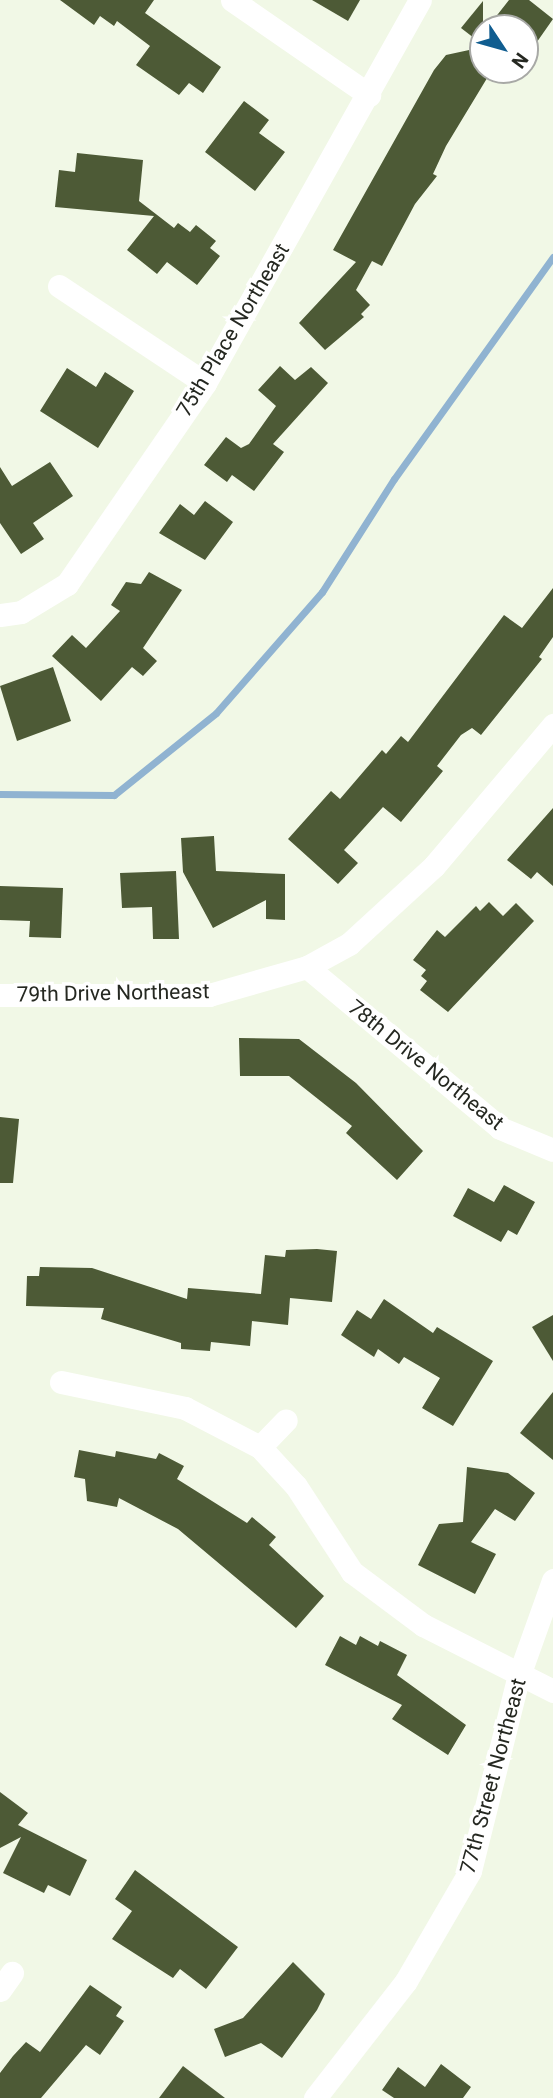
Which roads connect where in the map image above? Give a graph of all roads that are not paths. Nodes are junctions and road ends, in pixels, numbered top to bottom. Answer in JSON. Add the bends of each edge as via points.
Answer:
{"nodes":[{"id":1,"x":232,"y":0,"type":"edge"},
{"id":2,"x":420,"y":0,"type":"edge"},
{"id":3,"x":369,"y":95,"type":"junction"},
{"id":4,"x":59,"y":286,"type":"dead end"},
{"id":5,"x":205,"y":383,"type":"junction"},
{"id":6,"x":0,"y":615,"type":"edge"},
{"id":7,"x":553,"y":725,"type":"edge"},
{"id":8,"x":307,"y":967,"type":"junction"},
{"id":9,"x":0,"y":995,"type":"edge"},
{"id":10,"x":553,"y":1150,"type":"edge"},
{"id":11,"x":61,"y":1382,"type":"dead end"},
{"id":12,"x":286,"y":1420,"type":"dead end"},
{"id":13,"x":260,"y":1447,"type":"junction"},
{"id":14,"x":553,"y":1580,"type":"edge"},
{"id":15,"x":518,"y":1678,"type":"junction"},
{"id":16,"x":553,"y":1691,"type":"edge"},
{"id":17,"x":315,"y":2098,"type":"edge"}],
"edges":[{"from":1,"to":3,"type":"street"},
{"from":2,"to":3,"type":"street","name":"75th Place Northeast"},
{"from":3,"to":5,"type":"street","name":"75th Place Northeast"},
{"from":4,"to":5,"type":"street"},
{"from":5,"to":6,"type":"street","name":"75th Place Northeast","via":[[66,584],[21,611]]},
{"from":7,"to":8,"type":"street","name":"79th Drive Northeast","via":[[434,866],[349,944]]},
{"from":8,"to":9,"type":"street","name":"79th Drive Northeast","via":[[209,995]]},
{"from":8,"to":10,"type":"street","name":"78th Drive Northeast","via":[[490,1121]]},
{"from":11,"to":13,"type":"street","via":[[185,1408]]},
{"from":12,"to":13,"type":"street"},
{"from":13,"to":15,"type":"street","via":[[296,1486],[352,1572],[423,1625]]},
{"from":14,"to":15,"type":"street","name":"77th Street Northeast"},
{"from":15,"to":16,"type":"street"},
{"from":15,"to":17,"type":"street","name":"77th Street Northeast","via":[[470,1871],[406,1981]]}]}
